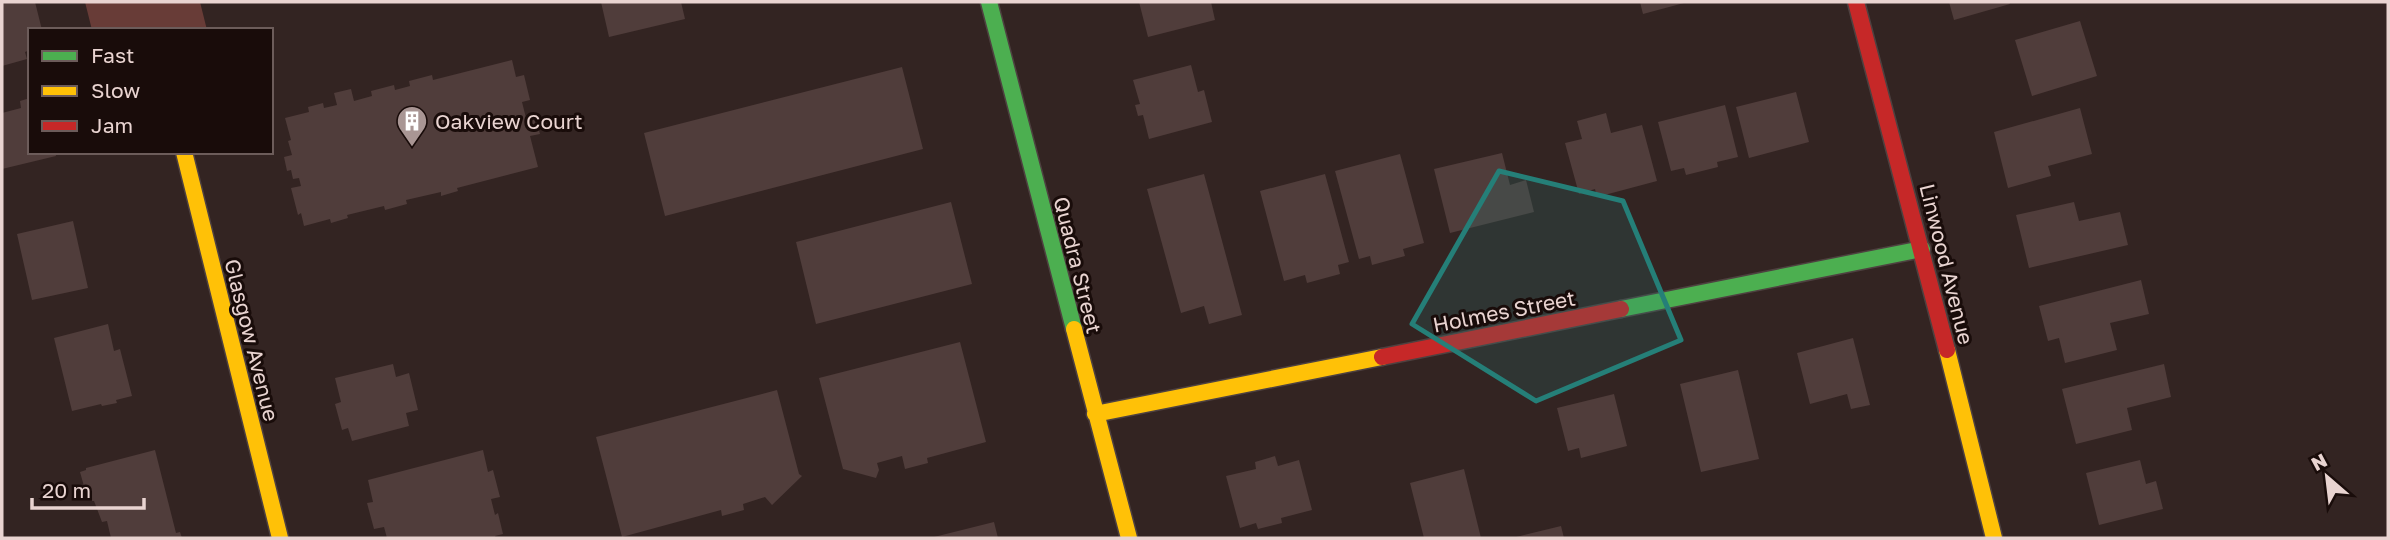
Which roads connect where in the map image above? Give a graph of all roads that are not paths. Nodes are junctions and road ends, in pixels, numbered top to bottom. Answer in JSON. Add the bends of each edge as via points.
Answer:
{"nodes":[{"id":1,"x":989,"y":2,"type":"edge"},
{"id":2,"x":1856,"y":2,"type":"edge"},
{"id":3,"x":184,"y":154,"type":"edge"},
{"id":4,"x":1922,"y":248,"type":"junction"},
{"id":5,"x":1095,"y":414,"type":"junction"},
{"id":6,"x":280,"y":538,"type":"edge"},
{"id":7,"x":1129,"y":538,"type":"edge"},
{"id":8,"x":1994,"y":538,"type":"edge"}],
"edges":[{"from":1,"to":5,"type":"street","name":"Quadra Street"},
{"from":2,"to":4,"type":"street","name":"Linwood Avenue"},
{"from":3,"to":6,"type":"street","name":"Glasgow Avenue"},
{"from":4,"to":5,"type":"street","name":"Holmes Street"},
{"from":4,"to":8,"type":"street","name":"Linwood Avenue"},
{"from":5,"to":7,"type":"street","name":"Quadra Street"}]}
